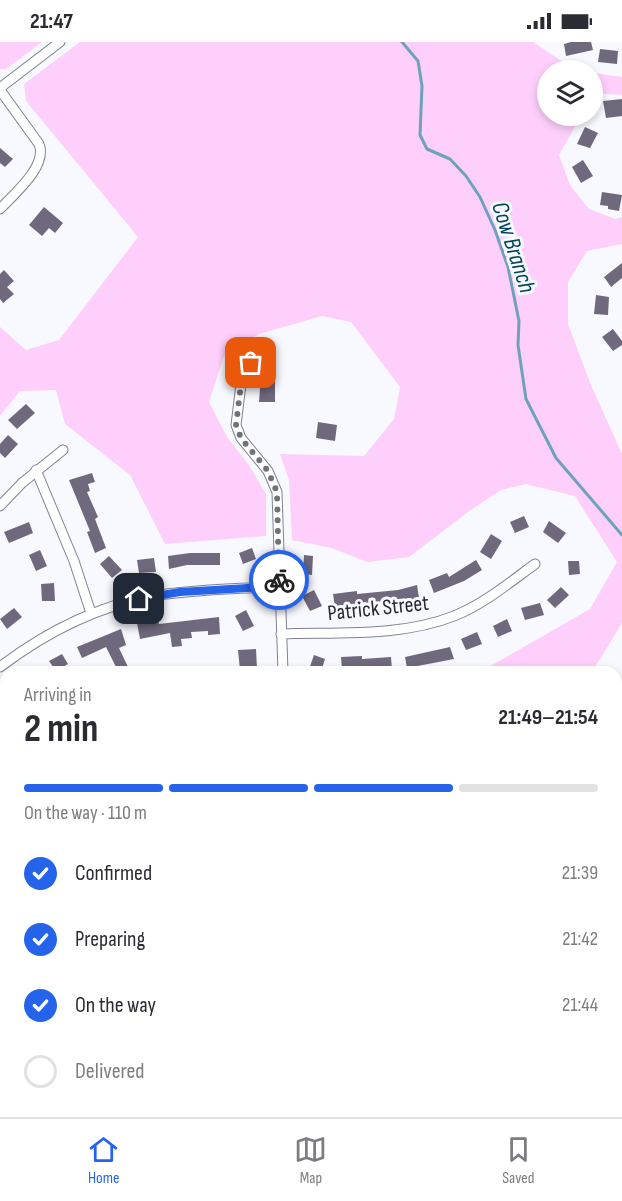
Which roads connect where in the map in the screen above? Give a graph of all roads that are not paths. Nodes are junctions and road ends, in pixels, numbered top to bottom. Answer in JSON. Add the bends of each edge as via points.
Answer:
{"nodes":[{"id":1,"x":60,"y":42,"type":"edge"},
{"id":2,"x":0,"y":89,"type":"edge"},
{"id":3,"x":0,"y":209,"type":"edge"},
{"id":4,"x":251,"y":363,"type":"dead end"},
{"id":5,"x":63,"y":450,"type":"dead end"},
{"id":6,"x":36,"y":470,"type":"junction"},
{"id":7,"x":0,"y":506,"type":"edge"},
{"id":8,"x":535,"y":564,"type":"dead end"},
{"id":9,"x":279,"y":586,"type":"junction"},
{"id":10,"x":91,"y":613,"type":"junction"},
{"id":11,"x":281,"y":634,"type":"junction"},
{"id":12,"x":1,"y":666,"type":"edge"},
{"id":13,"x":283,"y":666,"type":"edge"}],
"edges":[{"from":1,"to":2,"type":"street"},
{"from":2,"to":3,"type":"street","via":[[39,144],[41,155],[38,166]]},
{"from":4,"to":9,"type":"street","via":[[242,376],[236,425],[241,438],[268,471],[277,492]]},
{"from":5,"to":6,"type":"street"},
{"from":6,"to":7,"type":"street"},
{"from":6,"to":10,"type":"street"},
{"from":8,"to":11,"type":"street","name":"Patrick Street","via":[[492,596],[440,621],[399,629]]},
{"from":9,"to":10,"type":"street","via":[[180,592]]},
{"from":9,"to":11,"type":"street"},
{"from":10,"to":12,"type":"street","via":[[46,636]]},
{"from":11,"to":13,"type":"street"}]}
